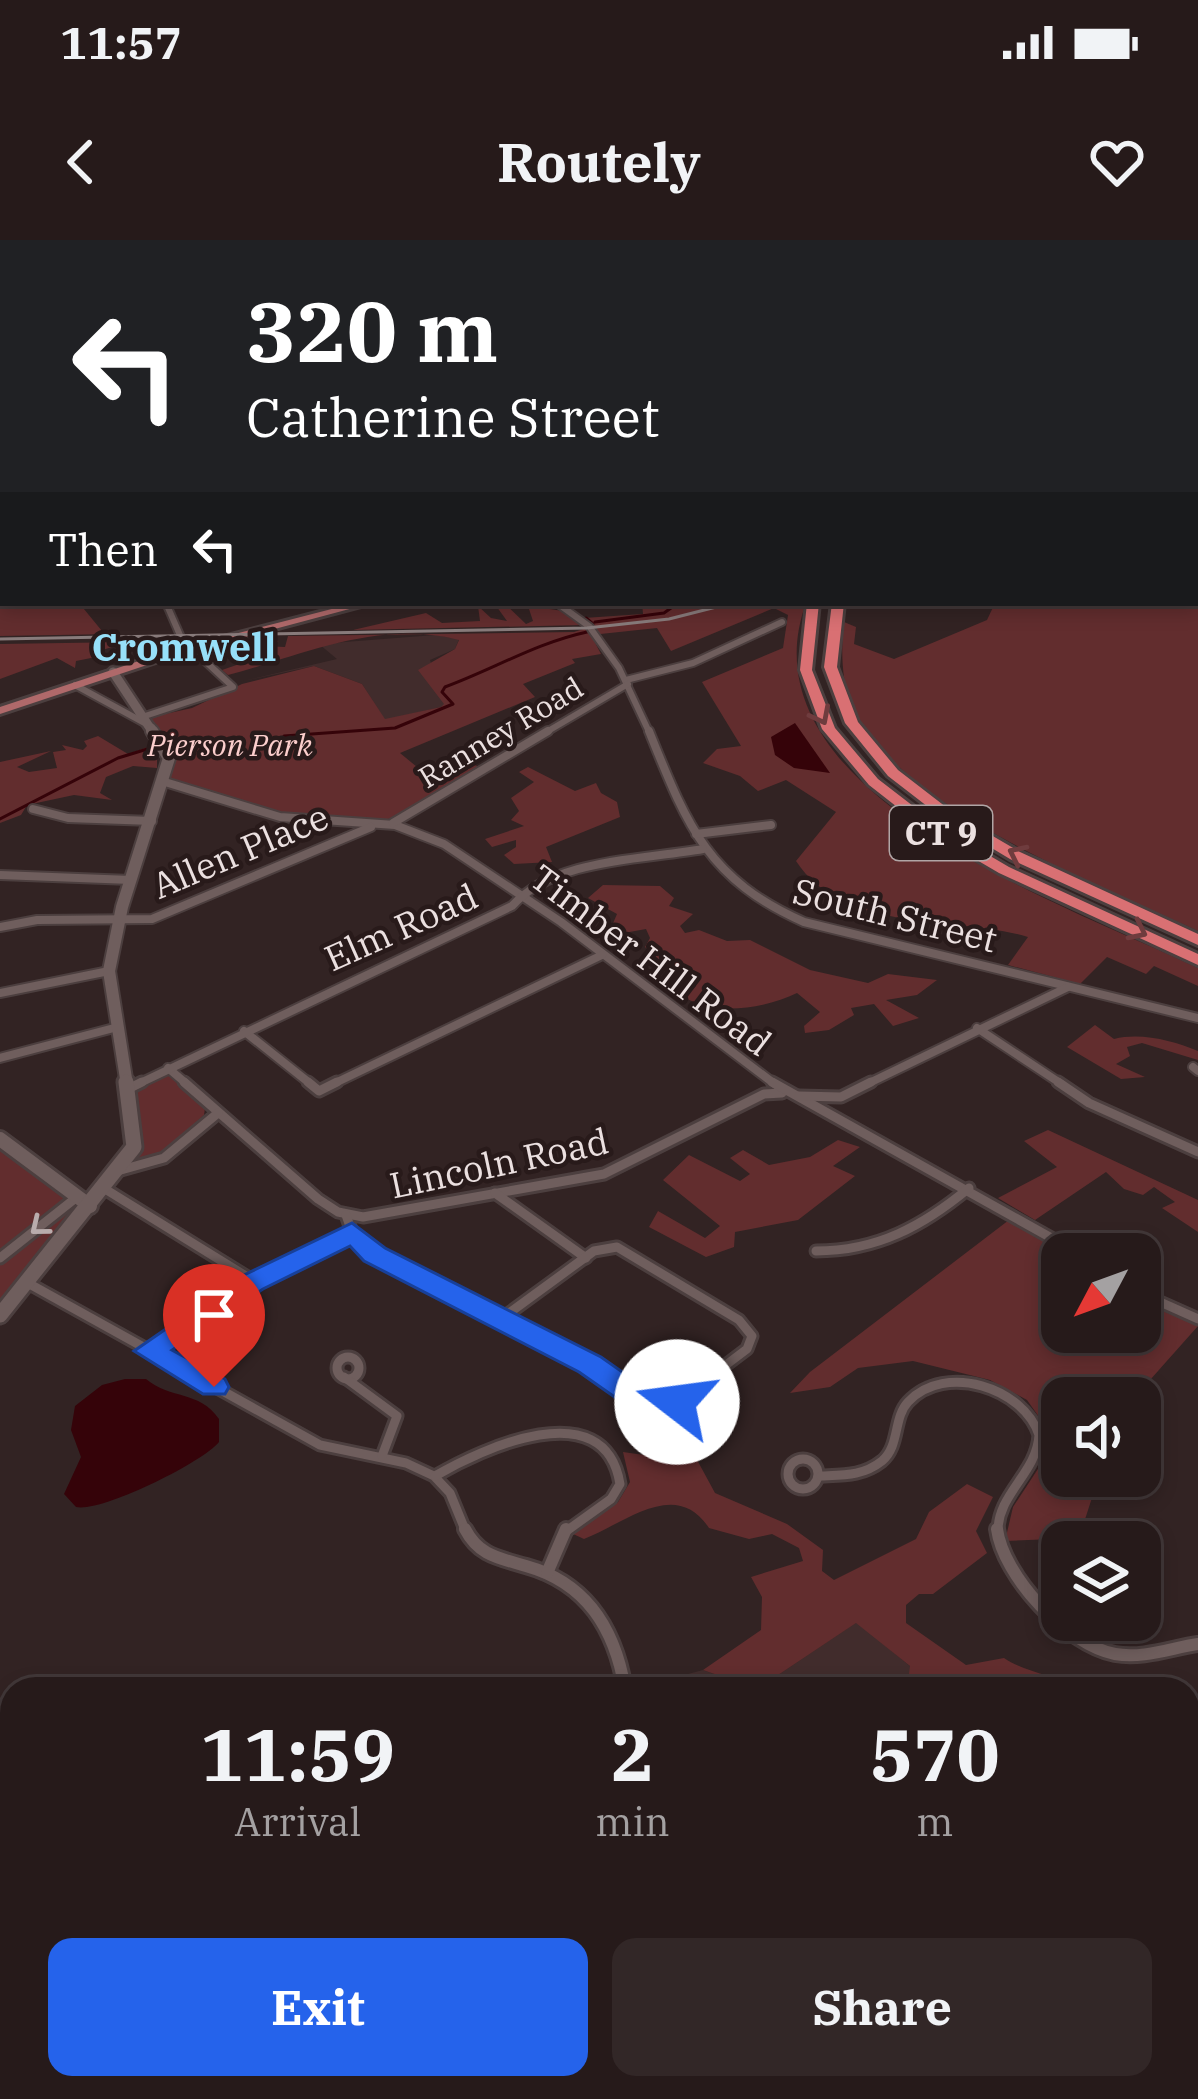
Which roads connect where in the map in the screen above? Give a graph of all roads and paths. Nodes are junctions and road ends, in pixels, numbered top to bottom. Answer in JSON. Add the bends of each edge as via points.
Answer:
{"nodes":[{"id":1,"x":168,"y":606,"type":"edge"},
{"id":2,"x":355,"y":606,"type":"edge"},
{"id":3,"x":561,"y":606,"type":"edge"},
{"id":4,"x":812,"y":606,"type":"edge"},
{"id":5,"x":837,"y":606,"type":"edge"},
{"id":6,"x":782,"y":622,"type":"dead end"},
{"id":7,"x":189,"y":648,"type":"junction"},
{"id":8,"x":112,"y":672,"type":"junction"},
{"id":9,"x":627,"y":682,"type":"junction"},
{"id":10,"x":75,"y":685,"type":"junction"},
{"id":11,"x":632,"y":695,"type":"junction"},
{"id":12,"x":610,"y":696,"type":"junction"},
{"id":13,"x":0,"y":711,"type":"edge"},
{"id":14,"x":148,"y":722,"type":"junction"},
{"id":15,"x":165,"y":782,"type":"junction"},
{"id":16,"x":33,"y":809,"type":"dead end"},
{"id":17,"x":418,"y":812,"type":"junction"},
{"id":18,"x":152,"y":820,"type":"junction"},
{"id":19,"x":383,"y":824,"type":"junction"},
{"id":20,"x":771,"y":825,"type":"dead end"},
{"id":21,"x":416,"y":831,"type":"junction"},
{"id":22,"x":696,"y":834,"type":"junction"},
{"id":23,"x":703,"y":848,"type":"junction"},
{"id":24,"x":0,"y":875,"type":"edge"},
{"id":25,"x":555,"y":875,"type":"junction"},
{"id":26,"x":131,"y":880,"type":"junction"},
{"id":27,"x":508,"y":884,"type":"junction"},
{"id":28,"x":524,"y":896,"type":"junction"},
{"id":29,"x":117,"y":922,"type":"junction"},
{"id":30,"x":0,"y":927,"type":"edge"},
{"id":31,"x":1198,"y":940,"type":"edge"},
{"id":32,"x":602,"y":955,"type":"junction"},
{"id":33,"x":1198,"y":961,"type":"edge"},
{"id":34,"x":110,"y":971,"type":"junction"},
{"id":35,"x":1068,"y":987,"type":"junction"},
{"id":36,"x":0,"y":993,"type":"edge"},
{"id":37,"x":1198,"y":1018,"type":"edge"},
{"id":38,"x":114,"y":1028,"type":"junction"},
{"id":39,"x":977,"y":1028,"type":"junction"},
{"id":40,"x":244,"y":1031,"type":"junction"},
{"id":41,"x":0,"y":1058,"type":"edge"},
{"id":42,"x":169,"y":1068,"type":"junction"},
{"id":43,"x":128,"y":1089,"type":"junction"},
{"id":44,"x":786,"y":1094,"type":"junction"},
{"id":45,"x":218,"y":1113,"type":"junction"},
{"id":46,"x":0,"y":1139,"type":"edge"},
{"id":47,"x":1198,"y":1152,"type":"edge"},
{"id":48,"x":121,"y":1170,"type":"junction"},
{"id":49,"x":969,"y":1188,"type":"junction"},
{"id":50,"x":105,"y":1189,"type":"junction"},
{"id":51,"x":495,"y":1193,"type":"junction"},
{"id":52,"x":77,"y":1197,"type":"junction"},
{"id":53,"x":90,"y":1206,"type":"junction"},
{"id":54,"x":346,"y":1215,"type":"junction"},
{"id":55,"x":352,"y":1232,"type":"junction"},
{"id":56,"x":1045,"y":1233,"type":"edge"},
{"id":57,"x":816,"y":1250,"type":"dead end"},
{"id":58,"x":0,"y":1258,"type":"edge"},
{"id":59,"x":586,"y":1258,"type":"junction"},
{"id":60,"x":254,"y":1281,"type":"junction"},
{"id":61,"x":26,"y":1282,"type":"junction"},
{"id":62,"x":1161,"y":1302,"type":"edge"},
{"id":63,"x":0,"y":1315,"type":"edge"},
{"id":64,"x":500,"y":1319,"type":"junction"},
{"id":65,"x":1198,"y":1319,"type":"edge"},
{"id":66,"x":149,"y":1351,"type":"junction"},
{"id":67,"x":344,"y":1377,"type":"dead end"},
{"id":68,"x":382,"y":1456,"type":"junction"},
{"id":69,"x":435,"y":1476,"type":"junction"},
{"id":70,"x":821,"y":1476,"type":"dead end"},
{"id":71,"x":547,"y":1573,"type":"junction"},
{"id":72,"x":1198,"y":1643,"type":"edge"},
{"id":73,"x":622,"y":1677,"type":"edge"}],
"edges":[{"from":1,"to":7,"type":"street"},
{"from":2,"to":7,"type":"main road"},
{"from":3,"to":9,"type":"street","name":"South Street","via":[[590,628]]},
{"from":4,"to":33,"type":"highway","number":"CT 9","one_way":true,"via":[[804,650],[813,703],[876,785],[969,849]]},
{"from":31,"to":5,"type":"highway","number":"CT 9","one_way":true,"via":[[977,833],[884,765],[851,725],[834,687],[829,646]]},
{"from":6,"to":9,"type":"street","name":"Ranney Road","via":[[693,663]]},
{"from":7,"to":8,"type":"main road"},
{"from":7,"to":14,"type":"street","via":[[233,687]]},
{"from":8,"to":10,"type":"main road"},
{"from":8,"to":14,"type":"main road"},
{"from":9,"to":11,"type":"street","name":"South Street"},
{"from":9,"to":12,"type":"street","name":"Ranney Road"},
{"from":10,"to":13,"type":"main road"},
{"from":10,"to":14,"type":"street"},
{"from":11,"to":12,"type":"street","name":"Ranney Road"},
{"from":11,"to":22,"type":"street","name":"South Street"},
{"from":12,"to":17,"type":"street","name":"Ranney Road"},
{"from":14,"to":15,"type":"main road","via":[[168,752]]},
{"from":15,"to":18,"type":"main road"},
{"from":15,"to":19,"type":"street","name":"Timber Hill Road","via":[[295,820]]},
{"from":16,"to":18,"type":"street"},
{"from":17,"to":19,"type":"street","name":"Ranney Road"},
{"from":17,"to":21,"type":"street","name":"Ranney Road","via":[[410,821]]},
{"from":18,"to":26,"type":"main road"},
{"from":19,"to":21,"type":"street","name":"Timber Hill Road"},
{"from":19,"to":29,"type":"street","name":"Allen Place","via":[[152,919]]},
{"from":20,"to":22,"type":"street"},
{"from":21,"to":27,"type":"street","name":"Timber Hill Road"},
{"from":22,"to":23,"type":"street","name":"South Street"},
{"from":23,"to":25,"type":"street","name":"Elm Road"},
{"from":23,"to":35,"type":"street","name":"South Street","via":[[734,890],[776,914]]},
{"from":24,"to":26,"type":"street"},
{"from":25,"to":27,"type":"street"},
{"from":25,"to":28,"type":"street","name":"Elm Road"},
{"from":26,"to":29,"type":"main road"},
{"from":27,"to":28,"type":"street","name":"Timber Hill Road"},
{"from":28,"to":32,"type":"street","name":"Timber Hill Road"},
{"from":28,"to":40,"type":"street","name":"Elm Road"},
{"from":29,"to":30,"type":"street","name":"Allen Place"},
{"from":29,"to":34,"type":"main road"},
{"from":32,"to":40,"type":"street","via":[[319,1091]]},
{"from":32,"to":44,"type":"street","name":"Timber Hill Road"},
{"from":34,"to":36,"type":"street"},
{"from":34,"to":38,"type":"main road"},
{"from":35,"to":37,"type":"street","name":"South Street"},
{"from":35,"to":39,"type":"street","name":"Lincoln Road"},
{"from":38,"to":41,"type":"street"},
{"from":38,"to":43,"type":"main road"},
{"from":39,"to":44,"type":"street","name":"Lincoln Road","via":[[841,1097]]},
{"from":39,"to":47,"type":"street","via":[[1089,1103]]},
{"from":40,"to":42,"type":"street","name":"Elm Road"},
{"from":42,"to":43,"type":"street","name":"Elm Road"},
{"from":42,"to":45,"type":"street","name":"Lincoln Road"},
{"from":43,"to":48,"type":"main road","via":[[135,1140]]},
{"from":44,"to":49,"type":"street","name":"Timber Hill Road"},
{"from":44,"to":51,"type":"street","name":"Lincoln Road","via":[[764,1094],[621,1168]]},
{"from":45,"to":48,"type":"street","via":[[160,1160]]},
{"from":45,"to":54,"type":"street","name":"Lincoln Road"},
{"from":46,"to":52,"type":"street"},
{"from":48,"to":50,"type":"main road"},
{"from":49,"to":56,"type":"street","name":"Timber Hill Road"},
{"from":49,"to":57,"type":"street","via":[[904,1234],[848,1251]]},
{"from":50,"to":53,"type":"main road"},
{"from":50,"to":60,"type":"street"},
{"from":51,"to":54,"type":"street","name":"Lincoln Road"},
{"from":51,"to":59,"type":"street"},
{"from":52,"to":53,"type":"street"},
{"from":52,"to":58,"type":"street","one_way":true},
{"from":53,"to":61,"type":"main road"},
{"from":54,"to":55,"type":"street"},
{"from":55,"to":60,"type":"street"},
{"from":55,"to":64,"type":"street","via":[[374,1255]]},
{"from":59,"to":64,"type":"street"},
{"from":59,"to":64,"type":"street","via":[[605,1247],[630,1251],[740,1320],[752,1342],[677,1402],[656,1407]]},
{"from":60,"to":66,"type":"street"},
{"from":61,"to":63,"type":"main road"},
{"from":61,"to":66,"type":"street"},
{"from":62,"to":65,"type":"street"},
{"from":66,"to":68,"type":"street","via":[[322,1447]]},
{"from":67,"to":68,"type":"street","via":[[397,1416]]},
{"from":68,"to":69,"type":"street"},
{"from":69,"to":71,"type":"street","via":[[481,1551]]},
{"from":69,"to":71,"type":"street","via":[[499,1441],[537,1433],[602,1449],[620,1484],[567,1527]]},
{"from":70,"to":72,"type":"street","via":[[858,1475],[885,1460],[903,1408],[929,1388],[959,1384],[1001,1394],[1040,1432],[1035,1457],[1000,1512],[998,1544],[1007,1560],[1088,1643],[1130,1655]]},
{"from":71,"to":73,"type":"street","via":[[604,1616]]}]}
